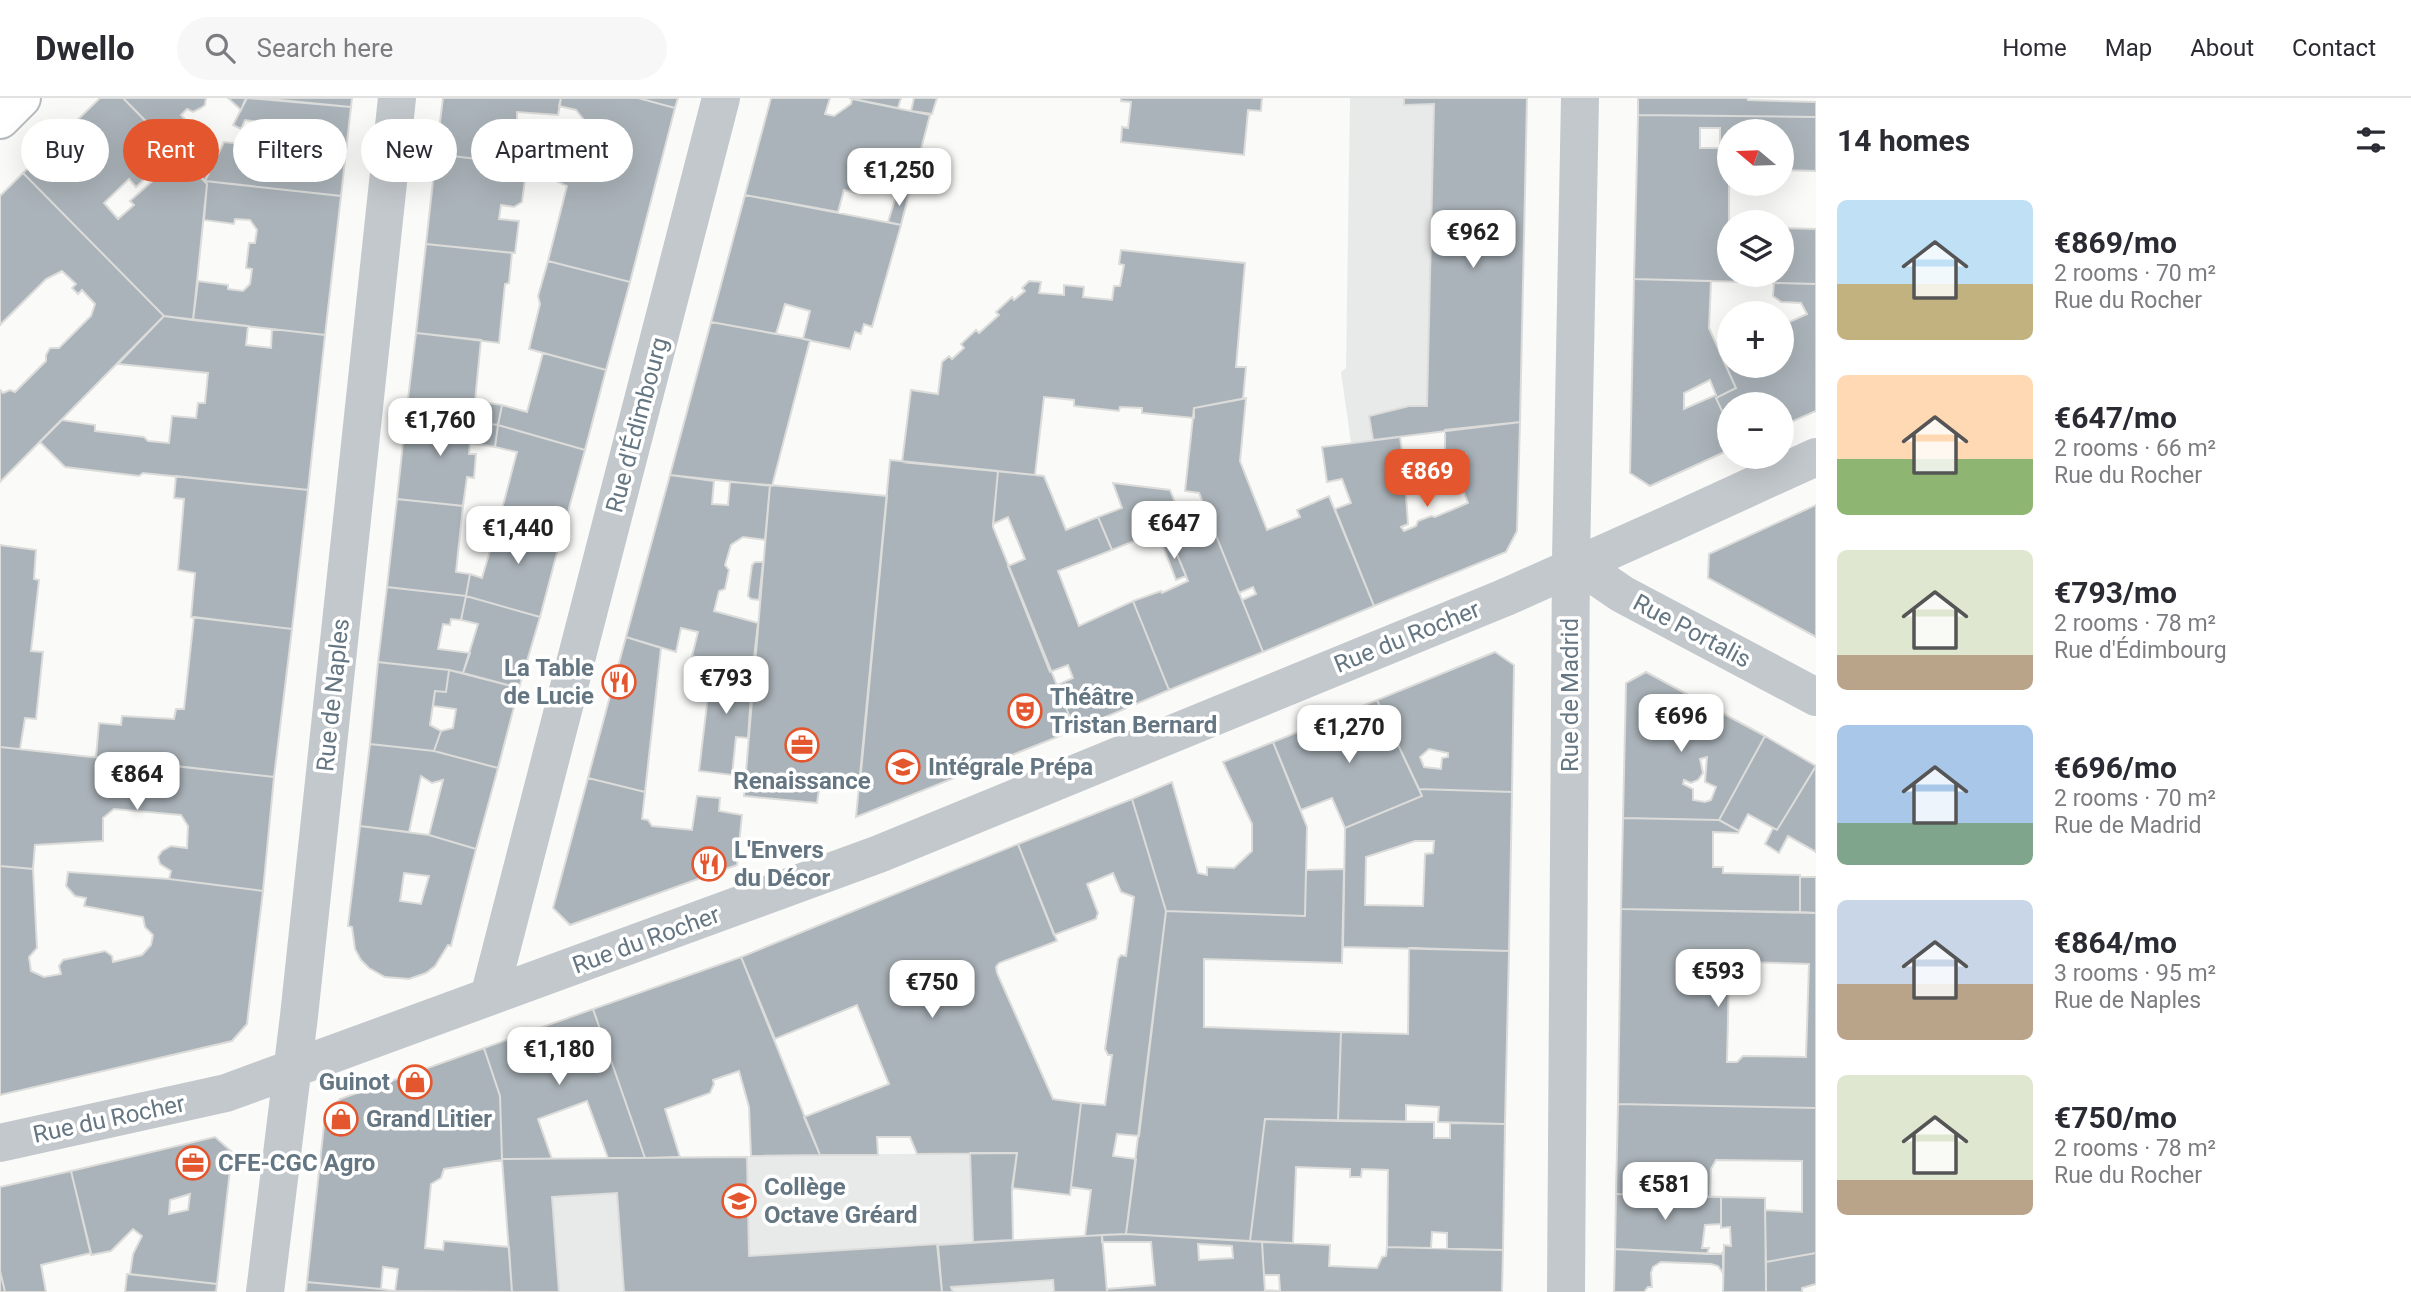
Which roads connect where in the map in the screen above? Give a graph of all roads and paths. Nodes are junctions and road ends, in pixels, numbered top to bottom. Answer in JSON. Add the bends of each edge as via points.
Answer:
{"nodes":[{"id":1,"x":22,"y":98,"type":"edge"},
{"id":2,"x":397,"y":98,"type":"edge"},
{"id":3,"x":721,"y":98,"type":"edge"},
{"id":4,"x":1580,"y":98,"type":"edge"},
{"id":5,"x":0,"y":119,"type":"edge"},
{"id":6,"x":1816,"y":457,"type":"edge"},
{"id":7,"x":1571,"y":559,"type":"junction"},
{"id":8,"x":1816,"y":697,"type":"edge"},
{"id":9,"x":489,"y":997,"type":"junction"},
{"id":10,"x":292,"y":1068,"type":"junction"},
{"id":11,"x":0,"y":1143,"type":"edge"},
{"id":12,"x":265,"y":1292,"type":"edge"},
{"id":13,"x":1566,"y":1292,"type":"edge"}],
"edges":[{"from":1,"to":5,"type":"main road"},
{"from":2,"to":10,"type":"street","name":"Rue de Naples"},
{"from":3,"to":9,"type":"street","name":"Rue d'Édimbourg"},
{"from":4,"to":7,"type":"street","name":"Rue de Madrid"},
{"from":6,"to":9,"type":"street","name":"Rue du Rocher","bridge":true,"via":[[1506,597],[879,854]]},
{"from":7,"to":8,"type":"street","name":"Rue Portalis","via":[[1622,594]]},
{"from":7,"to":13,"type":"street","name":"Rue de Madrid"},
{"from":9,"to":10,"type":"street","name":"Rue du Rocher"},
{"from":10,"to":11,"type":"street","name":"Rue du Rocher","via":[[226,1093]]},
{"from":10,"to":12,"type":"street","name":"Rue de Naples"}]}
